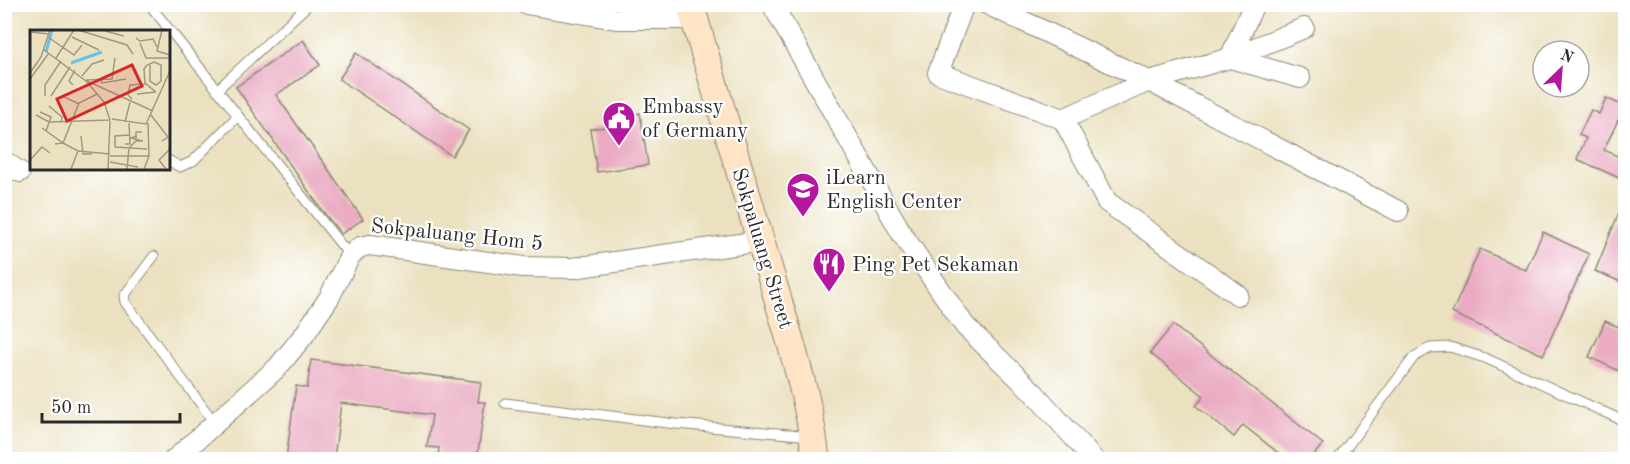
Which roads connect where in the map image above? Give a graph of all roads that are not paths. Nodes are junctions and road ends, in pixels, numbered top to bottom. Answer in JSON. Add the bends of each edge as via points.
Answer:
{"nodes":[{"id":1,"x":149,"y":4,"type":"edge"},
{"id":2,"x":309,"y":4,"type":"edge"},
{"id":3,"x":526,"y":4,"type":"edge"},
{"id":4,"x":601,"y":4,"type":"edge"},
{"id":5,"x":772,"y":4,"type":"edge"},
{"id":6,"x":964,"y":4,"type":"edge"},
{"id":7,"x":987,"y":4,"type":"edge"},
{"id":8,"x":1254,"y":4,"type":"edge"},
{"id":9,"x":692,"y":12,"type":"edge"},
{"id":10,"x":616,"y":19,"type":"junction"},
{"id":11,"x":1304,"y":28,"type":"dead end"},
{"id":12,"x":170,"y":30,"type":"edge"},
{"id":13,"x":170,"y":31,"type":"edge"},
{"id":14,"x":1230,"y":58,"type":"junction"},
{"id":15,"x":1300,"y":78,"type":"dead end"},
{"id":16,"x":1149,"y":81,"type":"junction"},
{"id":17,"x":217,"y":90,"type":"junction"},
{"id":18,"x":238,"y":116,"type":"junction"},
{"id":19,"x":1063,"y":119,"type":"junction"},
{"id":20,"x":170,"y":161,"type":"edge"},
{"id":21,"x":1398,"y":210,"type":"dead end"},
{"id":22,"x":761,"y":241,"type":"junction"},
{"id":23,"x":154,"y":255,"type":"dead end"},
{"id":24,"x":350,"y":256,"type":"junction"},
{"id":25,"x":1238,"y":295,"type":"dead end"},
{"id":26,"x":505,"y":403,"type":"dead end"},
{"id":27,"x":214,"y":422,"type":"junction"},
{"id":28,"x":1626,"y":422,"type":"edge"},
{"id":29,"x":815,"y":448,"type":"edge"},
{"id":30,"x":174,"y":459,"type":"edge"},
{"id":31,"x":1094,"y":459,"type":"edge"},
{"id":32,"x":1337,"y":459,"type":"edge"}],
"edges":[{"from":1,"to":12,"type":"lane"},
{"from":2,"to":17,"type":"lane"},
{"from":3,"to":10,"type":"street"},
{"from":4,"to":10,"type":"lane"},
{"from":5,"to":31,"type":"street","via":[[902,234],[965,326]]},
{"from":6,"to":19,"type":"street","via":[[938,73]]},
{"from":7,"to":16,"type":"street"},
{"from":8,"to":14,"type":"street"},
{"from":9,"to":10,"type":"street"},
{"from":9,"to":22,"type":"street","name":"Sokpaluang Street"},
{"from":11,"to":14,"type":"street"},
{"from":13,"to":17,"type":"lane"},
{"from":14,"to":15,"type":"street"},
{"from":14,"to":16,"type":"street"},
{"from":16,"to":19,"type":"street"},
{"from":16,"to":21,"type":"street"},
{"from":17,"to":18,"type":"lane"},
{"from":18,"to":20,"type":"lane","via":[[193,161],[180,167]]},
{"from":18,"to":24,"type":"lane"},
{"from":19,"to":25,"type":"street","via":[[1107,202]]},
{"from":22,"to":24,"type":"street","name":"Sokpaluang Hom 5","via":[[573,268],[523,267],[370,245],[360,247]]},
{"from":22,"to":29,"type":"street","name":"Sokpaluang Street","via":[[801,378]]},
{"from":23,"to":27,"type":"lane","via":[[124,296],[125,302]]},
{"from":24,"to":27,"type":"street","name":"Sokpaluang Hom 5","via":[[329,298],[278,367]]},
{"from":26,"to":29,"type":"lane","via":[[676,424]]},
{"from":27,"to":30,"type":"street","name":"Sokpaluang Hom 5"},
{"from":28,"to":32,"type":"lane","via":[[1485,358],[1450,347],[1430,348],[1414,357]]}]}
